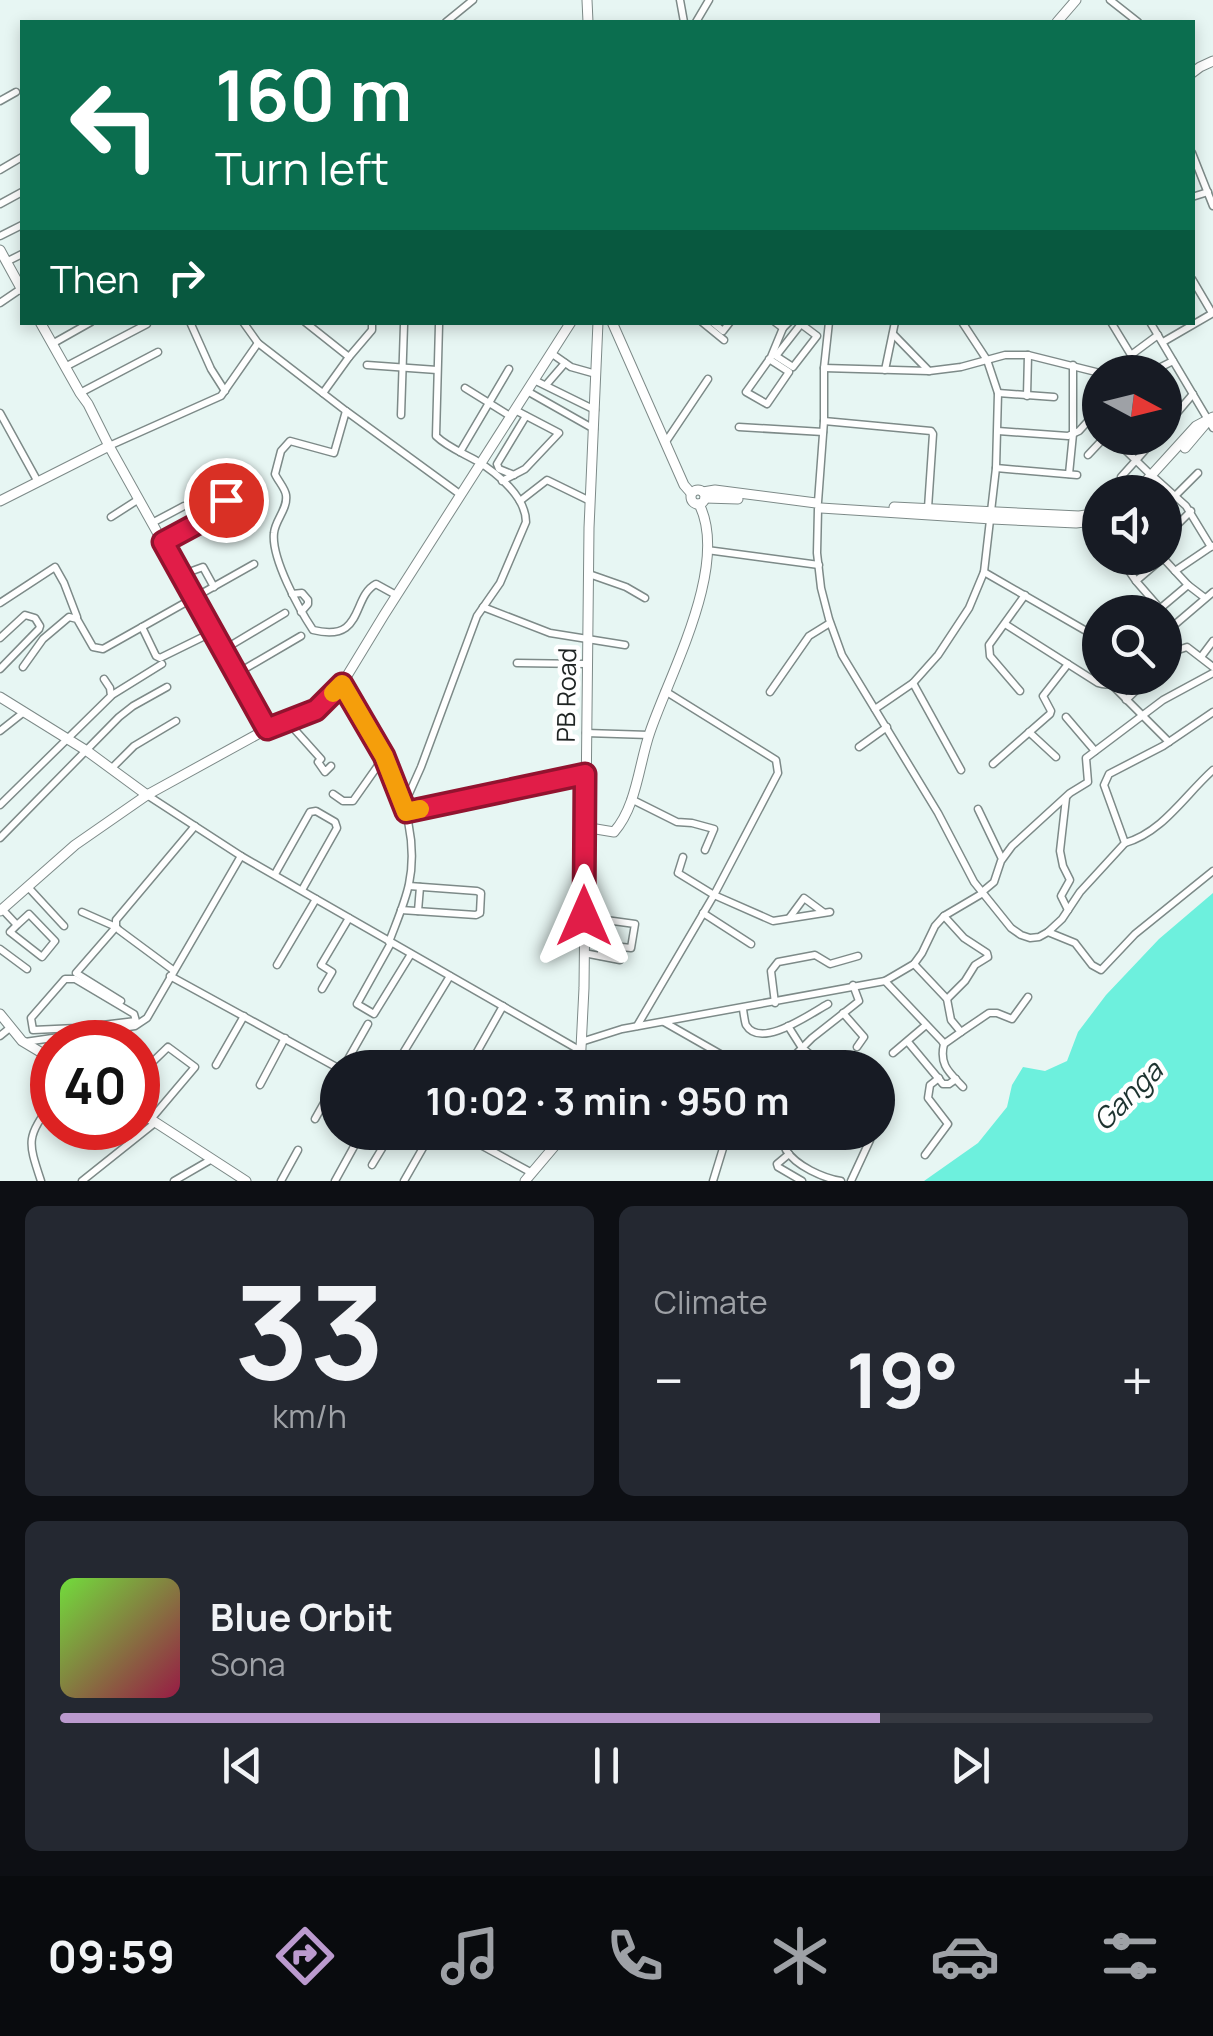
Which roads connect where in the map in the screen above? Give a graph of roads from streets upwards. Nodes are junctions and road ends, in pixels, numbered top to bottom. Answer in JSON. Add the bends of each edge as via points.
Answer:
{"nodes":[{"id":1,"x":473,"y":0,"type":"edge"},
{"id":2,"x":1076,"y":0,"type":"edge"},
{"id":3,"x":1110,"y":0,"type":"edge"},
{"id":4,"x":450,"y":20,"type":"edge"},
{"id":5,"x":1059,"y":20,"type":"edge"},
{"id":6,"x":1135,"y":20,"type":"edge"},
{"id":7,"x":16,"y":92,"type":"dead end"},
{"id":8,"x":0,"y":101,"type":"edge"},
{"id":9,"x":1195,"y":159,"type":"edge"},
{"id":10,"x":1210,"y":189,"type":"edge"},
{"id":11,"x":1213,"y":206,"type":"edge"},
{"id":12,"x":0,"y":250,"type":"edge"},
{"id":13,"x":20,"y":255,"type":"edge"},
{"id":14,"x":6,"y":262,"type":"junction"},
{"id":15,"x":1195,"y":285,"type":"edge"},
{"id":16,"x":20,"y":286,"type":"edge"},
{"id":17,"x":1213,"y":313,"type":"edge"},
{"id":18,"x":46,"y":325,"type":"edge"},
{"id":19,"x":86,"y":325,"type":"edge"},
{"id":20,"x":145,"y":325,"type":"edge"},
{"id":21,"x":191,"y":325,"type":"edge"},
{"id":22,"x":245,"y":325,"type":"edge"},
{"id":23,"x":308,"y":325,"type":"edge"},
{"id":24,"x":372,"y":325,"type":"edge"},
{"id":25,"x":404,"y":325,"type":"dead end"},
{"id":26,"x":439,"y":325,"type":"dead end"},
{"id":27,"x":569,"y":325,"type":"edge"},
{"id":28,"x":598,"y":325,"type":"edge"},
{"id":29,"x":613,"y":325,"type":"edge"},
{"id":30,"x":706,"y":325,"type":"edge"},
{"id":31,"x":786,"y":325,"type":"edge"},
{"id":32,"x":799,"y":325,"type":"edge"},
{"id":33,"x":803,"y":325,"type":"edge"},
{"id":34,"x":894,"y":325,"type":"edge"},
{"id":35,"x":964,"y":325,"type":"edge"},
{"id":36,"x":1114,"y":325,"type":"edge"},
{"id":37,"x":1152,"y":325,"type":"edge"},
{"id":38,"x":1189,"y":325,"type":"edge"},
{"id":39,"x":829,"y":326,"type":"edge"},
{"id":40,"x":893,"y":334,"type":"junction"},
{"id":41,"x":1160,"y":339,"type":"junction"},
{"id":42,"x":724,"y":340,"type":"dead end"},
{"id":43,"x":258,"y":343,"type":"junction"},
{"id":44,"x":52,"y":344,"type":"junction"},
{"id":45,"x":158,"y":352,"type":"dead end"},
{"id":46,"x":550,"y":353,"type":"junction"},
{"id":47,"x":1028,"y":355,"type":"junction"},
{"id":48,"x":1169,"y":355,"type":"edge"},
{"id":49,"x":349,"y":357,"type":"junction"},
{"id":50,"x":769,"y":358,"type":"junction"},
{"id":51,"x":987,"y":360,"type":"junction"},
{"id":52,"x":566,"y":363,"type":"junction"},
{"id":53,"x":367,"y":365,"type":"dead end"},
{"id":54,"x":1073,"y":365,"type":"junction"},
{"id":55,"x":65,"y":367,"type":"junction"},
{"id":56,"x":402,"y":368,"type":"junction"},
{"id":57,"x":824,"y":368,"type":"junction"},
{"id":58,"x":1082,"y":368,"type":"edge"},
{"id":59,"x":509,"y":369,"type":"dead end"},
{"id":60,"x":437,"y":370,"type":"junction"},
{"id":61,"x":885,"y":370,"type":"junction"},
{"id":62,"x":928,"y":371,"type":"junction"},
{"id":63,"x":597,"y":374,"type":"junction"},
{"id":64,"x":1182,"y":376,"type":"edge"},
{"id":65,"x":708,"y":379,"type":"dead end"},
{"id":66,"x":533,"y":380,"type":"junction"},
{"id":67,"x":546,"y":385,"type":"junction"},
{"id":68,"x":465,"y":388,"type":"dead end"},
{"id":69,"x":526,"y":390,"type":"junction"},
{"id":70,"x":225,"y":391,"type":"junction"},
{"id":71,"x":323,"y":393,"type":"junction"},
{"id":72,"x":998,"y":393,"type":"junction"},
{"id":73,"x":80,"y":394,"type":"junction"},
{"id":74,"x":1193,"y":394,"type":"junction"},
{"id":75,"x":1027,"y":396,"type":"junction"},
{"id":76,"x":1054,"y":397,"type":"dead end"},
{"id":77,"x":489,"y":402,"type":"junction"},
{"id":78,"x":1182,"y":407,"type":"edge"},
{"id":79,"x":595,"y":410,"type":"junction"},
{"id":80,"x":346,"y":411,"type":"junction"},
{"id":81,"x":0,"y":413,"type":"edge"},
{"id":82,"x":512,"y":413,"type":"junction"},
{"id":83,"x":401,"y":415,"type":"dead end"},
{"id":84,"x":526,"y":416,"type":"junction"},
{"id":85,"x":1026,"y":418,"type":"dead end"},
{"id":86,"x":824,"y":421,"type":"junction"},
{"id":87,"x":1212,"y":422,"type":"edge"},
{"id":88,"x":1082,"y":426,"type":"edge"},
{"id":89,"x":738,"y":427,"type":"dead end"},
{"id":90,"x":594,"y":430,"type":"junction"},
{"id":91,"x":998,"y":431,"type":"junction"},
{"id":92,"x":823,"y":432,"type":"junction"},
{"id":93,"x":1025,"y":432,"type":"junction"},
{"id":94,"x":1073,"y":434,"type":"junction"},
{"id":95,"x":665,"y":443,"type":"junction"},
{"id":96,"x":109,"y":446,"type":"junction"},
{"id":97,"x":460,"y":452,"type":"junction"},
{"id":98,"x":1131,"y":455,"type":"edge"},
{"id":99,"x":1141,"y":455,"type":"edge"},
{"id":100,"x":1136,"y":460,"type":"junction"},
{"id":101,"x":481,"y":463,"type":"junction"},
{"id":102,"x":996,"y":468,"type":"junction"},
{"id":103,"x":1198,"y":473,"type":"dead end"},
{"id":104,"x":1122,"y":475,"type":"edge"},
{"id":105,"x":1151,"y":475,"type":"edge"},
{"id":106,"x":1156,"y":475,"type":"edge"},
{"id":107,"x":516,"y":476,"type":"junction"},
{"id":108,"x":502,"y":481,"type":"junction"},
{"id":109,"x":38,"y":482,"type":"junction"},
{"id":110,"x":1182,"y":490,"type":"edge"},
{"id":111,"x":461,"y":495,"type":"junction"},
{"id":112,"x":702,"y":498,"type":"junction"},
{"id":113,"x":138,"y":499,"type":"junction"},
{"id":114,"x":226,"y":500,"type":"dead end"},
{"id":115,"x":0,"y":501,"type":"edge"},
{"id":116,"x":520,"y":501,"type":"junction"},
{"id":117,"x":590,"y":502,"type":"junction"},
{"id":118,"x":1182,"y":502,"type":"edge"},
{"id":119,"x":184,"y":506,"type":"dead end"},
{"id":120,"x":818,"y":506,"type":"junction"},
{"id":121,"x":928,"y":508,"type":"junction"},
{"id":122,"x":1191,"y":511,"type":"junction"},
{"id":123,"x":992,"y":516,"type":"junction"},
{"id":124,"x":1082,"y":516,"type":"edge"},
{"id":125,"x":111,"y":517,"type":"dead end"},
{"id":126,"x":1182,"y":520,"type":"edge"},
{"id":127,"x":152,"y":524,"type":"junction"},
{"id":128,"x":163,"y":542,"type":"junction"},
{"id":129,"x":1212,"y":546,"type":"edge"},
{"id":130,"x":707,"y":550,"type":"junction"},
{"id":131,"x":254,"y":564,"type":"dead end"},
{"id":132,"x":819,"y":565,"type":"junction"},
{"id":133,"x":1182,"y":566,"type":"edge"},
{"id":134,"x":984,"y":572,"type":"junction"},
{"id":135,"x":181,"y":574,"type":"junction"},
{"id":136,"x":588,"y":574,"type":"junction"},
{"id":137,"x":1132,"y":575,"type":"edge"},
{"id":138,"x":1143,"y":575,"type":"edge"},
{"id":139,"x":1179,"y":575,"type":"edge"},
{"id":140,"x":1136,"y":581,"type":"junction"},
{"id":141,"x":1188,"y":585,"type":"junction"},
{"id":142,"x":214,"y":587,"type":"junction"},
{"id":143,"x":1213,"y":592,"type":"edge"},
{"id":144,"x":1026,"y":595,"type":"junction"},
{"id":145,"x":1147,"y":595,"type":"edge"},
{"id":146,"x":1178,"y":595,"type":"edge"},
{"id":147,"x":398,"y":596,"type":"junction"},
{"id":148,"x":194,"y":598,"type":"junction"},
{"id":149,"x":645,"y":598,"type":"dead end"},
{"id":150,"x":1205,"y":598,"type":"junction"},
{"id":151,"x":0,"y":603,"type":"edge"},
{"id":152,"x":482,"y":607,"type":"junction"},
{"id":153,"x":285,"y":613,"type":"dead end"},
{"id":154,"x":1182,"y":617,"type":"edge"},
{"id":155,"x":77,"y":619,"type":"junction"},
{"id":156,"x":830,"y":623,"type":"junction"},
{"id":157,"x":1005,"y":624,"type":"junction"},
{"id":158,"x":142,"y":627,"type":"junction"},
{"id":159,"x":1082,"y":628,"type":"edge"},
{"id":160,"x":213,"y":632,"type":"junction"},
{"id":161,"x":301,"y":636,"type":"dead end"},
{"id":162,"x":0,"y":638,"type":"edge"},
{"id":163,"x":587,"y":639,"type":"junction"},
{"id":164,"x":1213,"y":641,"type":"edge"},
{"id":165,"x":625,"y":645,"type":"dead end"},
{"id":166,"x":1182,"y":647,"type":"edge"},
{"id":167,"x":223,"y":650,"type":"junction"},
{"id":168,"x":1200,"y":657,"type":"junction"},
{"id":169,"x":162,"y":664,"type":"dead end"},
{"id":170,"x":517,"y":664,"type":"dead end"},
{"id":171,"x":586,"y":664,"type":"junction"},
{"id":172,"x":1068,"y":664,"type":"junction"},
{"id":173,"x":23,"y":666,"type":"dead end"},
{"id":174,"x":0,"y":669,"type":"edge"},
{"id":175,"x":1213,"y":670,"type":"edge"},
{"id":176,"x":1082,"y":672,"type":"edge"},
{"id":177,"x":236,"y":674,"type":"junction"},
{"id":178,"x":104,"y":679,"type":"dead end"},
{"id":179,"x":913,"y":683,"type":"junction"},
{"id":180,"x":342,"y":684,"type":"junction"},
{"id":181,"x":167,"y":687,"type":"dead end"},
{"id":182,"x":665,"y":691,"type":"junction"},
{"id":183,"x":1020,"y":691,"type":"dead end"},
{"id":184,"x":770,"y":692,"type":"dead end"},
{"id":185,"x":1123,"y":695,"type":"edge"},
{"id":186,"x":1131,"y":695,"type":"edge"},
{"id":187,"x":111,"y":696,"type":"junction"},
{"id":188,"x":0,"y":697,"type":"edge"},
{"id":189,"x":1126,"y":700,"type":"junction"},
{"id":190,"x":875,"y":709,"type":"junction"},
{"id":191,"x":24,"y":712,"type":"junction"},
{"id":192,"x":1213,"y":712,"type":"edge"},
{"id":193,"x":1142,"y":716,"type":"junction"},
{"id":194,"x":1066,"y":718,"type":"dead end"},
{"id":195,"x":176,"y":720,"type":"dead end"},
{"id":196,"x":287,"y":721,"type":"junction"},
{"id":197,"x":887,"y":728,"type":"junction"},
{"id":198,"x":267,"y":729,"type":"junction"},
{"id":199,"x":0,"y":730,"type":"edge"},
{"id":200,"x":1029,"y":732,"type":"junction"},
{"id":201,"x":586,"y":733,"type":"junction"},
{"id":202,"x":648,"y":735,"type":"junction"},
{"id":203,"x":66,"y":738,"type":"junction"},
{"id":204,"x":1170,"y":742,"type":"junction"},
{"id":205,"x":859,"y":748,"type":"dead end"},
{"id":206,"x":86,"y":751,"type":"junction"},
{"id":207,"x":1095,"y":751,"type":"junction"},
{"id":208,"x":384,"y":756,"type":"junction"},
{"id":209,"x":1056,"y":757,"type":"dead end"},
{"id":210,"x":994,"y":764,"type":"dead end"},
{"id":211,"x":331,"y":766,"type":"dead end"},
{"id":212,"x":111,"y":768,"type":"junction"},
{"id":213,"x":961,"y":770,"type":"dead end"},
{"id":214,"x":1213,"y":770,"type":"edge"},
{"id":215,"x":585,"y":774,"type":"junction"},
{"id":216,"x":1109,"y":774,"type":"junction"},
{"id":217,"x":1088,"y":782,"type":"junction"},
{"id":218,"x":333,"y":794,"type":"dead end"},
{"id":219,"x":147,"y":795,"type":"junction"},
{"id":220,"x":1066,"y":797,"type":"junction"},
{"id":221,"x":631,"y":799,"type":"junction"},
{"id":222,"x":0,"y":805,"type":"edge"},
{"id":223,"x":405,"y":808,"type":"junction"},
{"id":224,"x":978,"y":809,"type":"dead end"},
{"id":225,"x":194,"y":826,"type":"junction"},
{"id":226,"x":584,"y":827,"type":"junction"},
{"id":227,"x":2,"y":833,"type":"edge"},
{"id":228,"x":1125,"y":843,"type":"junction"},
{"id":229,"x":705,"y":850,"type":"dead end"},
{"id":230,"x":240,"y":856,"type":"junction"},
{"id":231,"x":683,"y":857,"type":"dead end"},
{"id":232,"x":1002,"y":859,"type":"junction"},
{"id":233,"x":1213,"y":872,"type":"edge"},
{"id":234,"x":274,"y":874,"type":"junction"},
{"id":235,"x":409,"y":886,"type":"junction"},
{"id":236,"x":420,"y":886,"type":"junction"},
{"id":237,"x":28,"y":887,"type":"junction"},
{"id":238,"x":302,"y":890,"type":"junction"},
{"id":239,"x":983,"y":893,"type":"junction"},
{"id":240,"x":714,"y":895,"type":"junction"},
{"id":241,"x":316,"y":898,"type":"junction"},
{"id":242,"x":1,"y":910,"type":"edge"},
{"id":243,"x":401,"y":910,"type":"junction"},
{"id":244,"x":1068,"y":910,"type":"junction"},
{"id":245,"x":418,"y":911,"type":"junction"},
{"id":246,"x":82,"y":912,"type":"dead end"},
{"id":247,"x":704,"y":913,"type":"junction"},
{"id":248,"x":584,"y":916,"type":"junction"},
{"id":249,"x":944,"y":916,"type":"junction"},
{"id":250,"x":349,"y":918,"type":"junction"},
{"id":251,"x":789,"y":918,"type":"junction"},
{"id":252,"x":601,"y":919,"type":"junction"},
{"id":253,"x":17,"y":924,"type":"junction"},
{"id":254,"x":64,"y":926,"type":"dead end"},
{"id":255,"x":116,"y":928,"type":"junction"},
{"id":256,"x":1048,"y":932,"type":"junction"},
{"id":257,"x":390,"y":942,"type":"junction"},
{"id":258,"x":751,"y":944,"type":"dead end"},
{"id":259,"x":0,"y":950,"type":"edge"},
{"id":260,"x":584,"y":953,"type":"junction"},
{"id":261,"x":411,"y":954,"type":"junction"},
{"id":262,"x":600,"y":956,"type":"junction"},
{"id":263,"x":858,"y":956,"type":"dead end"},
{"id":264,"x":914,"y":964,"type":"junction"},
{"id":265,"x":277,"y":965,"type":"dead end"},
{"id":266,"x":27,"y":969,"type":"dead end"},
{"id":267,"x":172,"y":973,"type":"junction"},
{"id":268,"x":450,"y":976,"type":"junction"},
{"id":269,"x":885,"y":980,"type":"junction"},
{"id":270,"x":853,"y":985,"type":"junction"},
{"id":271,"x":322,"y":989,"type":"dead end"},
{"id":272,"x":830,"y":990,"type":"junction"},
{"id":273,"x":1028,"y":997,"type":"dead end"},
{"id":274,"x":947,"y":999,"type":"junction"},
{"id":275,"x":775,"y":1002,"type":"junction"},
{"id":276,"x":828,"y":1004,"type":"junction"},
{"id":277,"x":503,"y":1006,"type":"junction"},
{"id":278,"x":743,"y":1008,"type":"junction"},
{"id":279,"x":0,"y":1014,"type":"edge"},
{"id":280,"x":840,"y":1015,"type":"junction"},
{"id":281,"x":244,"y":1016,"type":"junction"},
{"id":282,"x":147,"y":1018,"type":"junction"},
{"id":283,"x":144,"y":1020,"type":"edge"},
{"id":284,"x":664,"y":1022,"type":"junction"},
{"id":285,"x":368,"y":1024,"type":"dead end"},
{"id":286,"x":926,"y":1025,"type":"junction"},
{"id":287,"x":637,"y":1026,"type":"junction"},
{"id":288,"x":788,"y":1026,"type":"junction"},
{"id":289,"x":11,"y":1027,"type":"junction"},
{"id":290,"x":86,"y":1030,"type":"joint"},
{"id":291,"x":961,"y":1032,"type":"junction"},
{"id":292,"x":0,"y":1036,"type":"edge"},
{"id":293,"x":284,"y":1038,"type":"junction"},
{"id":294,"x":30,"y":1041,"type":"edge"},
{"id":295,"x":25,"y":1042,"type":"junction"},
{"id":296,"x":908,"y":1042,"type":"junction"},
{"id":297,"x":944,"y":1044,"type":"junction"},
{"id":298,"x":30,"y":1045,"type":"edge"},
{"id":299,"x":581,"y":1047,"type":"junction"},
{"id":300,"x":856,"y":1047,"type":"dead end"},
{"id":301,"x":802,"y":1048,"type":"junction"},
{"id":302,"x":352,"y":1050,"type":"edge"},
{"id":303,"x":405,"y":1050,"type":"edge"},
{"id":304,"x":478,"y":1050,"type":"edge"},
{"id":305,"x":581,"y":1050,"type":"edge"},
{"id":306,"x":711,"y":1050,"type":"edge"},
{"id":307,"x":805,"y":1050,"type":"edge"},
{"id":308,"x":895,"y":1051,"type":"edge"},
{"id":309,"x":160,"y":1055,"type":"edge"},
{"id":310,"x":320,"y":1057,"type":"edge"},
{"id":311,"x":216,"y":1065,"type":"dead end"},
{"id":312,"x":939,"y":1078,"type":"junction"},
{"id":313,"x":956,"y":1079,"type":"junction"},
{"id":314,"x":260,"y":1085,"type":"dead end"},
{"id":315,"x":963,"y":1087,"type":"dead end"},
{"id":316,"x":320,"y":1111,"type":"edge"},
{"id":317,"x":160,"y":1112,"type":"edge"},
{"id":318,"x":315,"y":1120,"type":"dead end"},
{"id":319,"x":160,"y":1126,"type":"edge"},
{"id":320,"x":31,"y":1150,"type":"edge"},
{"id":321,"x":119,"y":1150,"type":"edge"},
{"id":322,"x":298,"y":1150,"type":"dead end"},
{"id":323,"x":352,"y":1150,"type":"edge"},
{"id":324,"x":381,"y":1150,"type":"edge"},
{"id":325,"x":422,"y":1150,"type":"edge"},
{"id":326,"x":485,"y":1150,"type":"edge"},
{"id":327,"x":551,"y":1150,"type":"edge"},
{"id":328,"x":723,"y":1150,"type":"edge"},
{"id":329,"x":788,"y":1150,"type":"edge"},
{"id":330,"x":865,"y":1150,"type":"edge"},
{"id":331,"x":789,"y":1154,"type":"junction"},
{"id":332,"x":925,"y":1155,"type":"dead end"},
{"id":333,"x":212,"y":1159,"type":"junction"},
{"id":334,"x":372,"y":1165,"type":"dead end"},
{"id":335,"x":528,"y":1177,"type":"edge"},
{"id":336,"x":41,"y":1181,"type":"edge"},
{"id":337,"x":82,"y":1181,"type":"edge"},
{"id":338,"x":174,"y":1181,"type":"edge"},
{"id":339,"x":246,"y":1181,"type":"edge"},
{"id":340,"x":281,"y":1181,"type":"edge"},
{"id":341,"x":335,"y":1181,"type":"edge"},
{"id":342,"x":404,"y":1181,"type":"edge"},
{"id":343,"x":714,"y":1181,"type":"edge"},
{"id":344,"x":802,"y":1181,"type":"edge"},
{"id":345,"x":836,"y":1181,"type":"edge"},
{"id":346,"x":851,"y":1181,"type":"edge"}],
"edges":[{"from":1,"to":4,"type":"street"},
{"from":2,"to":5,"type":"street"},
{"from":3,"to":6,"type":"street"},
{"from":7,"to":8,"type":"street"},
{"from":9,"to":10,"type":"street"},
{"from":10,"to":11,"type":"street"},
{"from":12,"to":14,"type":"street"},
{"from":13,"to":14,"type":"street"},
{"from":14,"to":16,"type":"street"},
{"from":15,"to":17,"type":"street"},
{"from":18,"to":44,"type":"street"},
{"from":19,"to":44,"type":"street"},
{"from":20,"to":55,"type":"street"},
{"from":21,"to":70,"type":"street"},
{"from":22,"to":43,"type":"street"},
{"from":23,"to":49,"type":"street"},
{"from":24,"to":49,"type":"street"},
{"from":25,"to":56,"type":"street"},
{"from":26,"to":60,"type":"street"},
{"from":27,"to":46,"type":"street"},
{"from":28,"to":63,"type":"street","name":"PB Road"},
{"from":29,"to":95,"type":"street"},
{"from":30,"to":42,"type":"street"},
{"from":31,"to":50,"type":"street"},
{"from":32,"to":33,"type":"street","via":[[776,356],[794,367],[817,336]]},
{"from":34,"to":40,"type":"street"},
{"from":35,"to":51,"type":"street"},
{"from":36,"to":41,"type":"street","via":[[1131,355]]},
{"from":37,"to":41,"type":"street"},
{"from":38,"to":41,"type":"street"},
{"from":39,"to":57,"type":"street"},
{"from":40,"to":61,"type":"street"},
{"from":40,"to":62,"type":"street"},
{"from":41,"to":48,"type":"street"},
{"from":43,"to":70,"type":"street"},
{"from":43,"to":71,"type":"street"},
{"from":44,"to":55,"type":"street"},
{"from":45,"to":73,"type":"street"},
{"from":46,"to":52,"type":"street"},
{"from":46,"to":66,"type":"street"},
{"from":47,"to":51,"type":"street"},
{"from":47,"to":54,"type":"street"},
{"from":47,"to":75,"type":"street"},
{"from":49,"to":71,"type":"street"},
{"from":50,"to":50,"type":"street","via":[[746,392],[767,404],[789,372]]},
{"from":51,"to":62,"type":"street"},
{"from":51,"to":72,"type":"street"},
{"from":52,"to":63,"type":"street"},
{"from":52,"to":67,"type":"street"},
{"from":53,"to":56,"type":"street"},
{"from":54,"to":58,"type":"street"},
{"from":54,"to":94,"type":"street"},
{"from":55,"to":73,"type":"street"},
{"from":56,"to":60,"type":"street"},
{"from":56,"to":83,"type":"street"},
{"from":57,"to":61,"type":"street"},
{"from":57,"to":86,"type":"street"},
{"from":59,"to":77,"type":"street"},
{"from":60,"to":97,"type":"street","via":[[436,436]]},
{"from":61,"to":62,"type":"street"},
{"from":63,"to":79,"type":"street","name":"PB Road"},
{"from":64,"to":74,"type":"street"},
{"from":65,"to":95,"type":"street"},
{"from":66,"to":67,"type":"street"},
{"from":66,"to":69,"type":"street"},
{"from":67,"to":79,"type":"street"},
{"from":68,"to":77,"type":"street"},
{"from":69,"to":82,"type":"street"},
{"from":69,"to":90,"type":"street"},
{"from":70,"to":96,"type":"street"},
{"from":71,"to":80,"type":"street"},
{"from":72,"to":75,"type":"street"},
{"from":72,"to":91,"type":"street"},
{"from":73,"to":96,"type":"street"},
{"from":74,"to":78,"type":"street"},
{"from":74,"to":87,"type":"street"},
{"from":75,"to":76,"type":"street"},
{"from":77,"to":82,"type":"street"},
{"from":77,"to":97,"type":"street"},
{"from":79,"to":90,"type":"street","name":"PB Road"},
{"from":80,"to":111,"type":"street"},
{"from":80,"to":147,"type":"street","via":[[334,452],[285,444],[277,466],[286,504],[273,537],[276,550],[292,594],[308,600],[301,612],[312,630],[330,634],[348,625],[372,585]]},
{"from":81,"to":109,"type":"street"},
{"from":82,"to":84,"type":"street"},
{"from":82,"to":101,"type":"street"},
{"from":84,"to":107,"type":"street","via":[[498,464]]},
{"from":84,"to":107,"type":"street","via":[[559,432]]},
{"from":85,"to":93,"type":"street"},
{"from":86,"to":92,"type":"street"},
{"from":86,"to":121,"type":"street","via":[[932,431]]},
{"from":87,"to":106,"type":"street","via":[[1196,426]]},
{"from":88,"to":94,"type":"street"},
{"from":89,"to":92,"type":"street"},
{"from":90,"to":117,"type":"street","name":"PB Road"},
{"from":91,"to":93,"type":"street"},
{"from":91,"to":102,"type":"street"},
{"from":92,"to":120,"type":"street"},
{"from":93,"to":94,"type":"street"},
{"from":94,"to":102,"type":"street","via":[[1073,474]]},
{"from":95,"to":112,"type":"street","via":[[691,500]]},
{"from":96,"to":109,"type":"street"},
{"from":96,"to":113,"type":"street"},
{"from":97,"to":101,"type":"street"},
{"from":98,"to":100,"type":"street"},
{"from":99,"to":100,"type":"street"},
{"from":100,"to":104,"type":"street"},
{"from":100,"to":105,"type":"street"},
{"from":101,"to":108,"type":"street"},
{"from":101,"to":111,"type":"street"},
{"from":102,"to":123,"type":"street"},
{"from":103,"to":110,"type":"street"},
{"from":107,"to":108,"type":"street"},
{"from":108,"to":116,"type":"street"},
{"from":109,"to":115,"type":"street"},
{"from":111,"to":147,"type":"street"},
{"from":112,"to":120,"type":"street","via":[[715,490]]},
{"from":112,"to":130,"type":"street"},
{"from":113,"to":125,"type":"street"},
{"from":113,"to":127,"type":"street"},
{"from":114,"to":128,"type":"street","via":[[228,507]]},
{"from":116,"to":117,"type":"street","via":[[548,480]]},
{"from":116,"to":152,"type":"street","via":[[526,522],[500,584]]},
{"from":117,"to":136,"type":"street","name":"PB Road"},
{"from":118,"to":122,"type":"street"},
{"from":119,"to":127,"type":"street"},
{"from":120,"to":121,"type":"street"},
{"from":120,"to":123,"type":"street"},
{"from":120,"to":132,"type":"street"},
{"from":121,"to":123,"type":"street"},
{"from":122,"to":126,"type":"street"},
{"from":122,"to":129,"type":"street"},
{"from":123,"to":124,"type":"street"},
{"from":123,"to":134,"type":"street"},
{"from":127,"to":128,"type":"street"},
{"from":128,"to":135,"type":"street"},
{"from":129,"to":133,"type":"street"},
{"from":130,"to":132,"type":"street"},
{"from":130,"to":182,"type":"street","via":[[693,622]]},
{"from":131,"to":142,"type":"street"},
{"from":132,"to":156,"type":"street"},
{"from":134,"to":144,"type":"street"},
{"from":134,"to":179,"type":"street","via":[[969,608]]},
{"from":135,"to":142,"type":"street","via":[[202,567]]},
{"from":135,"to":148,"type":"street"},
{"from":136,"to":149,"type":"street"},
{"from":136,"to":163,"type":"street","name":"PB Road"},
{"from":137,"to":140,"type":"street"},
{"from":138,"to":140,"type":"street"},
{"from":139,"to":141,"type":"street"},
{"from":140,"to":145,"type":"street"},
{"from":141,"to":146,"type":"street"},
{"from":141,"to":150,"type":"street"},
{"from":142,"to":148,"type":"street"},
{"from":143,"to":150,"type":"street"},
{"from":144,"to":157,"type":"street"},
{"from":144,"to":159,"type":"street"},
{"from":147,"to":180,"type":"street"},
{"from":148,"to":158,"type":"street"},
{"from":148,"to":160,"type":"street"},
{"from":150,"to":154,"type":"street"},
{"from":151,"to":155,"type":"street","via":[[55,568]]},
{"from":152,"to":163,"type":"street","via":[[550,633]]},
{"from":152,"to":223,"type":"street"},
{"from":153,"to":167,"type":"street"},
{"from":155,"to":158,"type":"street","via":[[98,650]]},
{"from":155,"to":173,"type":"street","via":[[68,617],[54,628]]},
{"from":156,"to":184,"type":"street","via":[[811,633]]},
{"from":156,"to":190,"type":"street"},
{"from":157,"to":172,"type":"street"},
{"from":157,"to":183,"type":"street","via":[[990,656]]},
{"from":158,"to":160,"type":"street","via":[[160,658]]},
{"from":160,"to":167,"type":"street"},
{"from":161,"to":177,"type":"street"},
{"from":162,"to":174,"type":"street","via":[[25,615],[40,626]]},
{"from":163,"to":165,"type":"street"},
{"from":163,"to":171,"type":"street","name":"PB Road"},
{"from":164,"to":168,"type":"street"},
{"from":166,"to":168,"type":"street"},
{"from":167,"to":177,"type":"street"},
{"from":168,"to":175,"type":"street"},
{"from":169,"to":187,"type":"street"},
{"from":170,"to":171,"type":"street"},
{"from":171,"to":201,"type":"street","name":"PB Road"},
{"from":172,"to":176,"type":"street"},
{"from":172,"to":200,"type":"street","via":[[1043,696],[1050,714]]},
{"from":175,"to":193,"type":"street"},
{"from":177,"to":198,"type":"street"},
{"from":178,"to":187,"type":"street"},
{"from":179,"to":190,"type":"street"},
{"from":179,"to":213,"type":"street"},
{"from":180,"to":196,"type":"street","via":[[316,710]]},
{"from":180,"to":208,"type":"street"},
{"from":181,"to":206,"type":"street","via":[[133,706]]},
{"from":182,"to":202,"type":"street"},
{"from":182,"to":240,"type":"street","via":[[779,767]]},
{"from":185,"to":189,"type":"street"},
{"from":186,"to":189,"type":"street"},
{"from":187,"to":203,"type":"street"},
{"from":188,"to":191,"type":"street"},
{"from":189,"to":193,"type":"street"},
{"from":190,"to":197,"type":"street"},
{"from":191,"to":199,"type":"street"},
{"from":191,"to":203,"type":"street"},
{"from":192,"to":204,"type":"street"},
{"from":193,"to":204,"type":"street"},
{"from":193,"to":207,"type":"street"},
{"from":194,"to":207,"type":"street"},
{"from":195,"to":212,"type":"street"},
{"from":196,"to":198,"type":"street"},
{"from":196,"to":211,"type":"street","via":[[325,772]]},
{"from":197,"to":205,"type":"street"},
{"from":197,"to":239,"type":"street"},
{"from":198,"to":219,"type":"street"},
{"from":200,"to":209,"type":"street"},
{"from":200,"to":210,"type":"street"},
{"from":201,"to":202,"type":"street"},
{"from":201,"to":215,"type":"street","name":"PB Road"},
{"from":202,"to":221,"type":"street"},
{"from":203,"to":206,"type":"street"},
{"from":203,"to":222,"type":"street"},
{"from":204,"to":216,"type":"street"},
{"from":206,"to":212,"type":"street"},
{"from":206,"to":227,"type":"street"},
{"from":207,"to":217,"type":"street","via":[[1086,758]]},
{"from":208,"to":218,"type":"street","via":[[353,801]]},
{"from":208,"to":223,"type":"street"},
{"from":212,"to":219,"type":"street"},
{"from":214,"to":228,"type":"street","via":[[1159,824]]},
{"from":215,"to":223,"type":"street"},
{"from":215,"to":226,"type":"street","name":"PB Road"},
{"from":216,"to":217,"type":"street"},
{"from":216,"to":228,"type":"street","via":[[1104,785]]},
{"from":217,"to":220,"type":"street"},
{"from":219,"to":225,"type":"street"},
{"from":219,"to":237,"type":"street"},
{"from":220,"to":232,"type":"street"},
{"from":220,"to":244,"type":"street","via":[[1060,852],[1070,878],[1061,896]]},
{"from":221,"to":226,"type":"street","via":[[614,832]]},
{"from":221,"to":229,"type":"street","via":[[677,822],[714,830]]},
{"from":223,"to":235,"type":"street","via":[[412,846]]},
{"from":224,"to":232,"type":"street"},
{"from":225,"to":230,"type":"street"},
{"from":225,"to":255,"type":"street"},
{"from":226,"to":248,"type":"street","name":"PB Road"},
{"from":228,"to":244,"type":"street"},
{"from":230,"to":234,"type":"street"},
{"from":230,"to":267,"type":"street"},
{"from":231,"to":240,"type":"street","via":[[678,873]]},
{"from":232,"to":239,"type":"street"},
{"from":233,"to":256,"type":"street","via":[[1101,970],[1075,943]]},
{"from":234,"to":238,"type":"street"},
{"from":234,"to":238,"type":"street","via":[[316,810],[337,828]]},
{"from":235,"to":236,"type":"street"},
{"from":235,"to":243,"type":"street"},
{"from":236,"to":245,"type":"street"},
{"from":236,"to":245,"type":"street","via":[[480,892],[480,913]]},
{"from":237,"to":242,"type":"street"},
{"from":237,"to":254,"type":"street"},
{"from":238,"to":241,"type":"street"},
{"from":239,"to":249,"type":"street"},
{"from":239,"to":256,"type":"street","via":[[1021,935]]},
{"from":240,"to":247,"type":"street"},
{"from":240,"to":251,"type":"street","via":[[769,920]]},
{"from":241,"to":250,"type":"street"},
{"from":241,"to":265,"type":"street"},
{"from":242,"to":253,"type":"street"},
{"from":243,"to":245,"type":"street"},
{"from":243,"to":257,"type":"street"},
{"from":244,"to":256,"type":"street"},
{"from":246,"to":255,"type":"street"},
{"from":247,"to":258,"type":"street"},
{"from":247,"to":287,"type":"street"},
{"from":248,"to":252,"type":"street"},
{"from":248,"to":260,"type":"street","name":"PB Road"},
{"from":249,"to":264,"type":"street"},
{"from":249,"to":274,"type":"street","via":[[988,957]]},
{"from":250,"to":257,"type":"street"},
{"from":250,"to":271,"type":"street","via":[[322,965],[332,972]]},
{"from":251,"to":251,"type":"street","via":[[827,913],[802,898]]},
{"from":252,"to":262,"type":"street"},
{"from":252,"to":262,"type":"street","via":[[635,924],[631,948],[622,947],[620,960]]},
{"from":253,"to":253,"type":"street","via":[[10,932],[42,957],[54,941],[28,914]]},
{"from":255,"to":267,"type":"street"},
{"from":255,"to":282,"type":"street","via":[[76,973]]},
{"from":257,"to":261,"type":"street"},
{"from":257,"to":261,"type":"street","via":[[356,1004],[374,1014]]},
{"from":259,"to":266,"type":"street"},
{"from":260,"to":262,"type":"street"},
{"from":260,"to":299,"type":"street","name":"PB Road"},
{"from":261,"to":268,"type":"street"},
{"from":263,"to":275,"type":"street","via":[[835,963],[815,955],[778,962],[771,971]]},
{"from":264,"to":269,"type":"street"},
{"from":264,"to":274,"type":"street"},
{"from":267,"to":281,"type":"street"},
{"from":267,"to":282,"type":"street"},
{"from":268,"to":277,"type":"street"},
{"from":268,"to":303,"type":"street"},
{"from":269,"to":270,"type":"street"},
{"from":269,"to":286,"type":"street"},
{"from":270,"to":272,"type":"street"},
{"from":270,"to":280,"type":"street","via":[[860,1000]]},
{"from":272,"to":275,"type":"street"},
{"from":272,"to":276,"type":"street"},
{"from":273,"to":291,"type":"street","via":[[1012,1019],[989,1013]]},
{"from":274,"to":291,"type":"street"},
{"from":275,"to":278,"type":"street"},
{"from":276,"to":280,"type":"street"},
{"from":276,"to":288,"type":"street"},
{"from":277,"to":299,"type":"street"},
{"from":277,"to":304,"type":"street"},
{"from":278,"to":284,"type":"street"},
{"from":278,"to":288,"type":"street","via":[[754,1032]]},
{"from":279,"to":289,"type":"street"},
{"from":280,"to":300,"type":"street","via":[[864,1036]]},
{"from":280,"to":301,"type":"street"},
{"from":281,"to":293,"type":"street"},
{"from":281,"to":311,"type":"street"},
{"from":282,"to":283,"type":"street"},
{"from":284,"to":287,"type":"street"},
{"from":284,"to":306,"type":"street"},
{"from":285,"to":302,"type":"street"},
{"from":286,"to":296,"type":"street"},
{"from":286,"to":297,"type":"street"},
{"from":287,"to":299,"type":"street"},
{"from":288,"to":301,"type":"street"},
{"from":289,"to":292,"type":"street"},
{"from":289,"to":295,"type":"street"},
{"from":290,"to":290,"type":"street","via":[[35,1031],[31,1018],[65,979],[76,979],[136,1018]]},
{"from":291,"to":297,"type":"street"},
{"from":293,"to":310,"type":"street"},
{"from":293,"to":314,"type":"street"},
{"from":294,"to":295,"type":"street"},
{"from":295,"to":298,"type":"street"},
{"from":296,"to":308,"type":"street"},
{"from":296,"to":312,"type":"street"},
{"from":297,"to":313,"type":"street","via":[[941,1058]]},
{"from":299,"to":305,"type":"street","name":"PB Road"},
{"from":301,"to":307,"type":"street"},
{"from":309,"to":317,"type":"street","via":[[168,1047],[195,1067]]},
{"from":312,"to":313,"type":"street","via":[[946,1084]]},
{"from":312,"to":332,"type":"street","via":[[928,1098],[948,1124]]},
{"from":313,"to":315,"type":"street"},
{"from":316,"to":318,"type":"street"},
{"from":319,"to":333,"type":"street"},
{"from":320,"to":336,"type":"street"},
{"from":321,"to":337,"type":"street"},
{"from":322,"to":340,"type":"street"},
{"from":323,"to":341,"type":"street"},
{"from":324,"to":334,"type":"street"},
{"from":325,"to":342,"type":"street"},
{"from":326,"to":335,"type":"street"},
{"from":327,"to":335,"type":"street"},
{"from":328,"to":343,"type":"street"},
{"from":329,"to":331,"type":"street"},
{"from":330,"to":346,"type":"street"},
{"from":331,"to":344,"type":"street","via":[[778,1167]]},
{"from":331,"to":345,"type":"street"},
{"from":333,"to":338,"type":"street"},
{"from":333,"to":339,"type":"street"}]}
